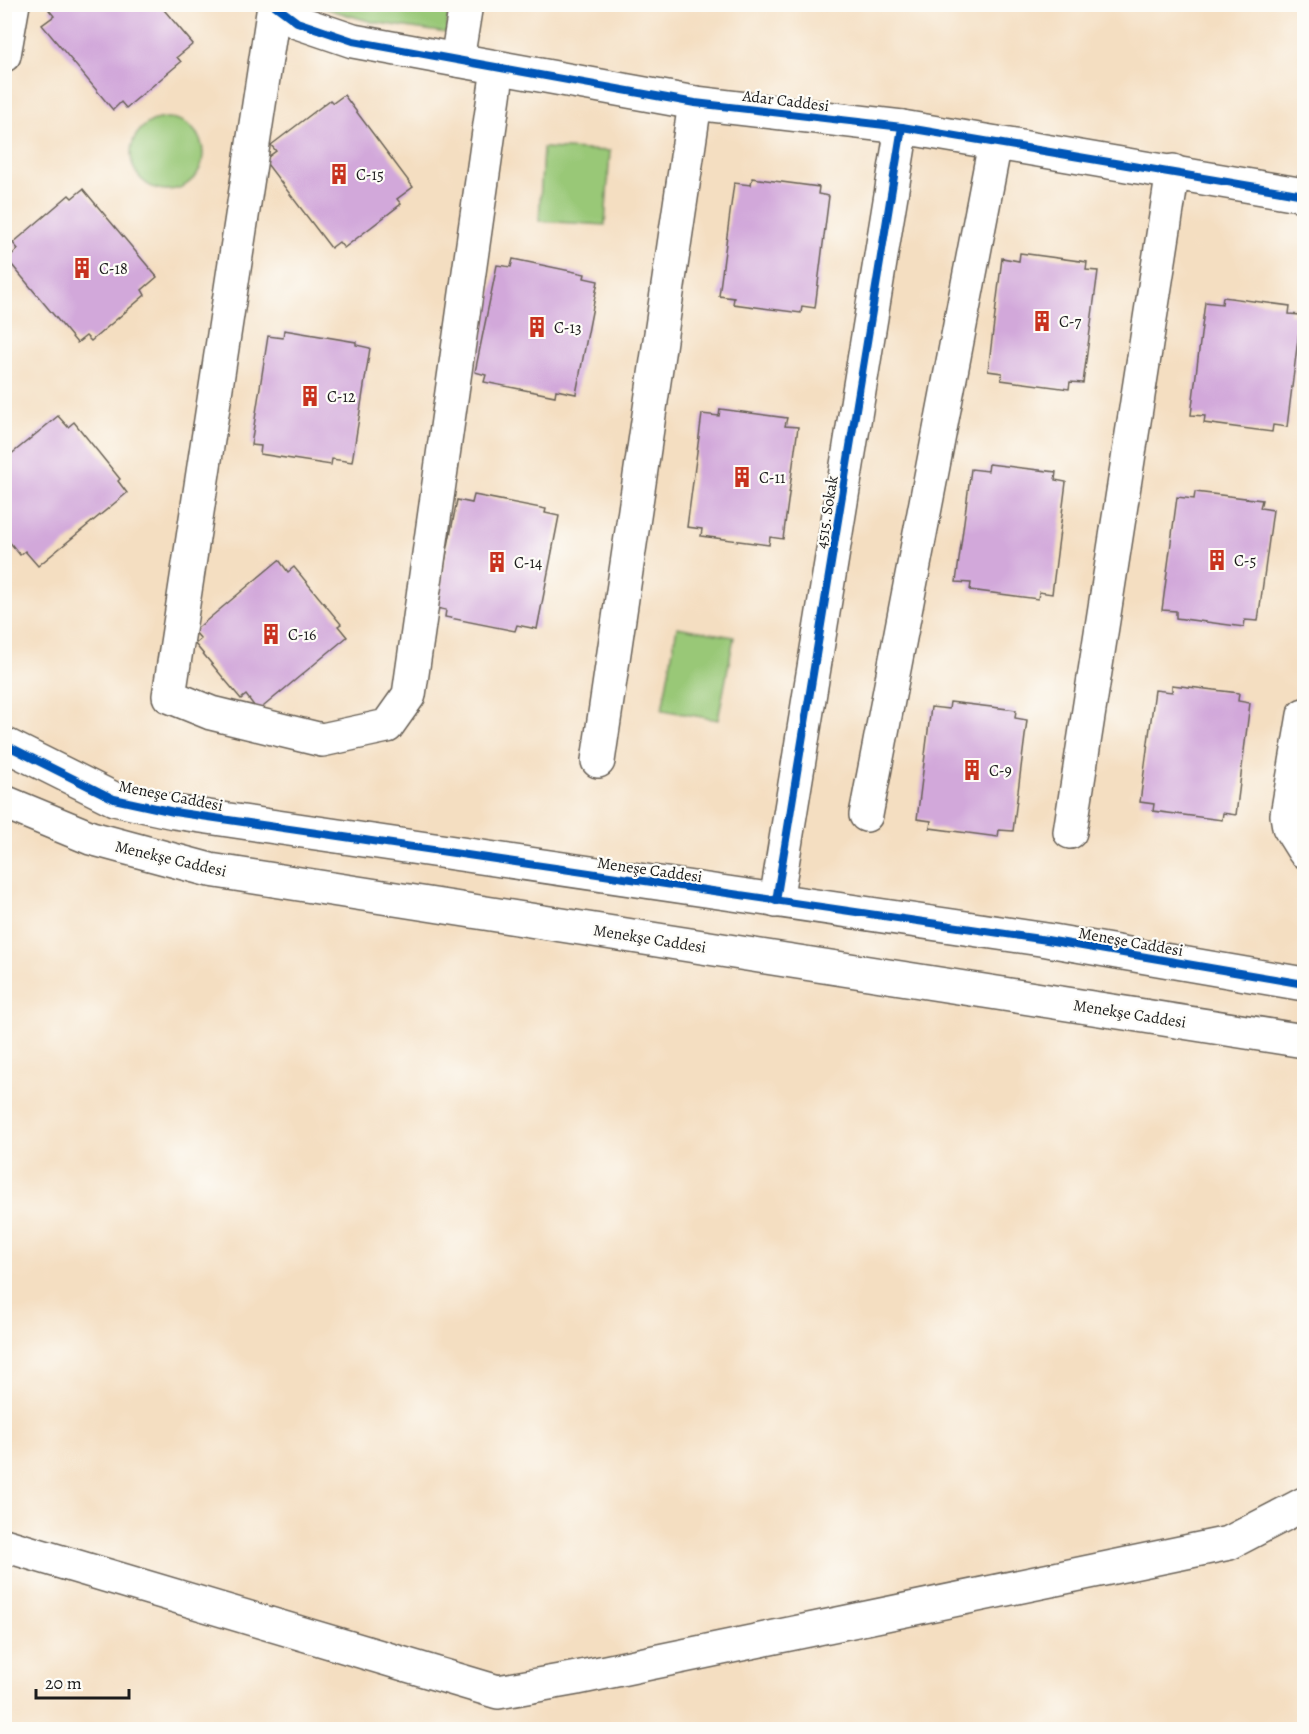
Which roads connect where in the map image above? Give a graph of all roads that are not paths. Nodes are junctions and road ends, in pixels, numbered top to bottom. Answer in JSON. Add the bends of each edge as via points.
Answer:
{"nodes":[{"id":1,"x":14,"y":4,"type":"edge"},
{"id":2,"x":466,"y":4,"type":"edge"},
{"id":3,"x":273,"y":5,"type":"edge"},
{"id":4,"x":4,"y":55,"type":"edge"},
{"id":5,"x":457,"y":60,"type":"junction"},
{"id":6,"x":498,"y":68,"type":"junction"},
{"id":7,"x":695,"y":104,"type":"junction"},
{"id":8,"x":902,"y":128,"type":"junction"},
{"id":9,"x":995,"y":143,"type":"junction"},
{"id":10,"x":1173,"y":171,"type":"junction"},
{"id":11,"x":1305,"y":195,"type":"edge"},
{"id":12,"x":1305,"y":715,"type":"edge"},
{"id":13,"x":4,"y":744,"type":"edge"},
{"id":14,"x":598,"y":761,"type":"dead end"},
{"id":15,"x":4,"y":802,"type":"edge"},
{"id":16,"x":866,"y":815,"type":"dead end"},
{"id":17,"x":1070,"y":832,"type":"dead end"},
{"id":18,"x":1305,"y":851,"type":"edge"},
{"id":19,"x":776,"y":901,"type":"junction"},
{"id":20,"x":1305,"y":984,"type":"edge"},
{"id":21,"x":1305,"y":1041,"type":"edge"},
{"id":22,"x":1305,"y":1504,"type":"edge"},
{"id":23,"x":4,"y":1545,"type":"edge"}],
"edges":[{"from":1,"to":4,"type":"street"},
{"from":2,"to":5,"type":"street"},
{"from":3,"to":5,"type":"street","name":"Adar Caddesi","via":[[297,22],[353,40]]},
{"from":3,"to":6,"type":"street","via":[[169,696],[211,713],[322,740],[387,726],[409,695]]},
{"from":5,"to":6,"type":"street","name":"Adar Caddesi"},
{"from":6,"to":7,"type":"street","name":"Adar Caddesi"},
{"from":7,"to":8,"type":"street","name":"Adar Caddesi"},
{"from":7,"to":14,"type":"street"},
{"from":8,"to":9,"type":"street","name":"Adar Caddesi"},
{"from":8,"to":19,"type":"street","name":"4515. Sokak"},
{"from":9,"to":10,"type":"street","name":"Adar Caddesi"},
{"from":9,"to":16,"type":"street"},
{"from":10,"to":11,"type":"street","name":"Adar Caddesi"},
{"from":10,"to":17,"type":"street"},
{"from":12,"to":18,"type":"street","via":[[1287,815],[1289,827]]},
{"from":13,"to":19,"type":"street","name":"Meneşe Caddesi","via":[[114,800]]},
{"from":15,"to":21,"type":"street","name":"Menekşe Caddesi","via":[[91,838],[210,870]]},
{"from":19,"to":20,"type":"street","name":"Meneşe Caddesi","via":[[1047,940]]},
{"from":22,"to":23,"type":"street","via":[[1229,1543],[498,1692]]}]}
